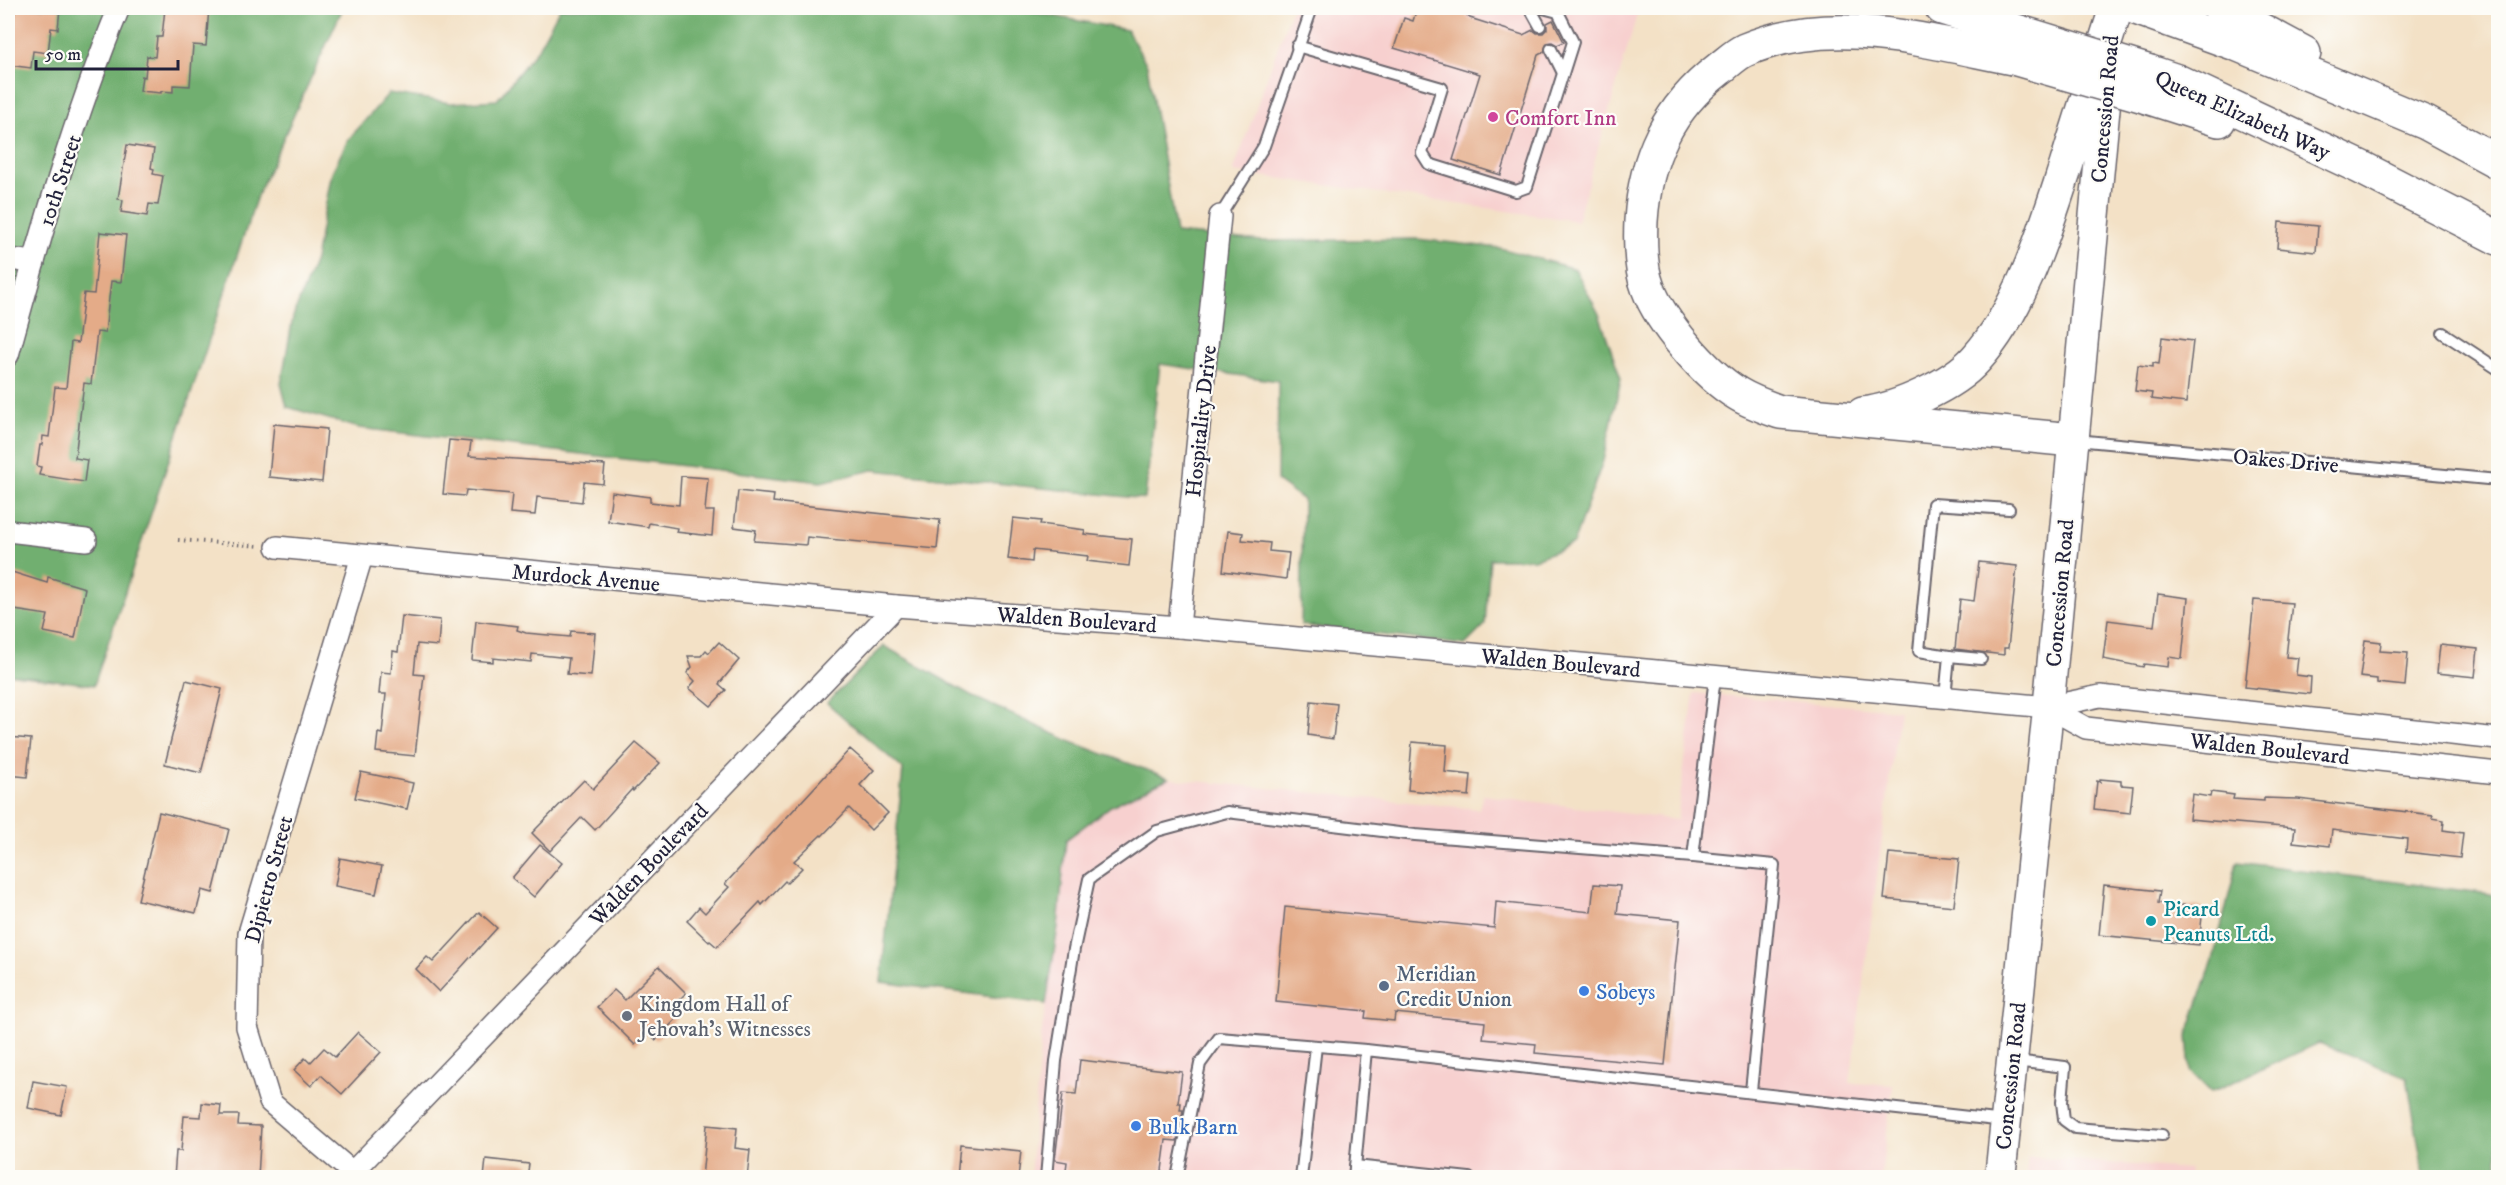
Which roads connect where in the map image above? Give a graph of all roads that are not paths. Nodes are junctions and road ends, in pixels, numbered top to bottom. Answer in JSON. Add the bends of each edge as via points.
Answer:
{"nodes":[{"id":1,"x":119,"y":8,"type":"edge"},
{"id":2,"x":1312,"y":8,"type":"edge"},
{"id":3,"x":1530,"y":8,"type":"edge"},
{"id":4,"x":1543,"y":8,"type":"edge"},
{"id":5,"x":1942,"y":8,"type":"edge"},
{"id":6,"x":2220,"y":8,"type":"edge"},
{"id":7,"x":2130,"y":12,"type":"edge"},
{"id":8,"x":1540,"y":26,"type":"dead end"},
{"id":9,"x":2012,"y":43,"type":"junction"},
{"id":10,"x":1297,"y":46,"type":"junction"},
{"id":11,"x":1551,"y":49,"type":"dead end"},
{"id":12,"x":1563,"y":73,"type":"junction"},
{"id":13,"x":2426,"y":123,"type":"junction"},
{"id":14,"x":2499,"y":162,"type":"edge"},
{"id":15,"x":1220,"y":216,"type":"joint"},
{"id":16,"x":2499,"y":238,"type":"edge"},
{"id":17,"x":8,"y":259,"type":"edge"},
{"id":18,"x":34,"y":262,"type":"junction"},
{"id":19,"x":2443,"y":333,"type":"dead end"},
{"id":20,"x":8,"y":355,"type":"edge"},
{"id":21,"x":2499,"y":369,"type":"edge"},
{"id":22,"x":1829,"y":418,"type":"junction"},
{"id":23,"x":2073,"y":440,"type":"junction"},
{"id":24,"x":2499,"y":480,"type":"edge"},
{"id":25,"x":2009,"y":509,"type":"dead end"},
{"id":26,"x":8,"y":531,"type":"edge"},
{"id":27,"x":86,"y":540,"type":"dead end"},
{"id":28,"x":276,"y":547,"type":"road end"},
{"id":29,"x":362,"y":556,"type":"junction"},
{"id":30,"x":896,"y":606,"type":"junction"},
{"id":31,"x":1179,"y":627,"type":"junction"},
{"id":32,"x":1949,"y":656,"type":"junction"},
{"id":33,"x":1982,"y":659,"type":"dead end"},
{"id":34,"x":1715,"y":676,"type":"junction"},
{"id":35,"x":1945,"y":698,"type":"junction"},
{"id":36,"x":2048,"y":707,"type":"junction"},
{"id":37,"x":2271,"y":714,"type":"junction"},
{"id":38,"x":2499,"y":739,"type":"edge"},
{"id":39,"x":2269,"y":748,"type":"junction"},
{"id":40,"x":2499,"y":773,"type":"edge"},
{"id":41,"x":1693,"y":857,"type":"junction"},
{"id":42,"x":1316,"y":1046,"type":"junction"},
{"id":43,"x":1366,"y":1050,"type":"junction"},
{"id":44,"x":2012,"y":1060,"type":"junction"},
{"id":45,"x":1751,"y":1091,"type":"junction"},
{"id":46,"x":2006,"y":1121,"type":"junction"},
{"id":47,"x":2162,"y":1135,"type":"dead end"},
{"id":48,"x":1355,"y":1172,"type":"edge"},
{"id":49,"x":1394,"y":1174,"type":"edge"},
{"id":50,"x":350,"y":1175,"type":"edge"},
{"id":51,"x":1046,"y":1178,"type":"edge"},
{"id":52,"x":1177,"y":1178,"type":"edge"},
{"id":53,"x":1301,"y":1178,"type":"edge"},
{"id":54,"x":1469,"y":1178,"type":"edge"},
{"id":55,"x":2000,"y":1178,"type":"edge"}],
"edges":[{"from":1,"to":18,"type":"street","name":"10th Street","via":[[98,57]]},
{"from":2,"to":10,"type":"lane"},
{"from":3,"to":8,"type":"lane"},
{"from":4,"to":12,"type":"lane","via":[[1558,12],[1573,42]]},
{"from":5,"to":9,"type":"highway","name":"Queen Elizabeth Way"},
{"from":6,"to":13,"type":"highway"},
{"from":7,"to":13,"type":"highway","via":[[2246,48]]},
{"from":7,"to":22,"type":"highway","via":[[2015,303],[1976,360],[1937,388],[1881,412]]},
{"from":7,"to":23,"type":"street","name":"Concession Road"},
{"from":9,"to":16,"type":"highway","name":"Queen Elizabeth Way","bridge":true,"via":[[2147,84],[2177,81]]},
{"from":9,"to":22,"type":"highway","via":[[1882,33],[1789,36],[1743,51],[1701,83],[1678,109],[1657,145],[1643,190],[1640,243],[1648,288],[1674,334],[1703,366],[1738,394],[1780,412]]},
{"from":10,"to":12,"type":"lane","via":[[1442,88],[1422,153],[1429,164],[1516,191],[1527,187]]},
{"from":10,"to":15,"type":"lane","via":[[1264,146]]},
{"from":11,"to":12,"type":"lane"},
{"from":13,"to":14,"type":"highway"},
{"from":15,"to":31,"type":"street","name":"Hospitality Drive"},
{"from":17,"to":18,"type":"street"},
{"from":18,"to":20,"type":"street","name":"10th Street"},
{"from":19,"to":21,"type":"lane"},
{"from":22,"to":23,"type":"highway"},
{"from":23,"to":24,"type":"lane","name":"Oakes Drive"},
{"from":23,"to":36,"type":"street","name":"Concession Road"},
{"from":25,"to":32,"type":"lane","via":[[1933,504],[1919,651]]},
{"from":26,"to":27,"type":"street"},
{"from":28,"to":29,"type":"street","name":"Murdock Avenue"},
{"from":29,"to":30,"type":"street","name":"Murdock Avenue"},
{"from":29,"to":50,"type":"street","name":"Dipietro Street","via":[[249,933],[247,1027],[270,1102]]},
{"from":30,"to":31,"type":"street","name":"Walden Boulevard"},
{"from":30,"to":50,"type":"street","name":"Walden Boulevard"},
{"from":31,"to":34,"type":"street","name":"Walden Boulevard"},
{"from":32,"to":33,"type":"lane"},
{"from":32,"to":35,"type":"lane"},
{"from":34,"to":35,"type":"street","name":"Walden Boulevard"},
{"from":34,"to":41,"type":"lane"},
{"from":35,"to":36,"type":"street","name":"Walden Boulevard"},
{"from":36,"to":37,"type":"street","name":"Walden Boulevard","via":[[2100,696]]},
{"from":36,"to":39,"type":"street","name":"Walden Boulevard","via":[[2086,728]]},
{"from":36,"to":44,"type":"street","name":"Concession Road"},
{"from":37,"to":38,"type":"street","name":"Walden Boulevard"},
{"from":37,"to":39,"type":"street"},
{"from":39,"to":40,"type":"street","name":"Walden Boulevard"},
{"from":41,"to":45,"type":"lane","via":[[1774,865]]},
{"from":41,"to":51,"type":"lane","via":[[1415,835],[1227,812],[1157,831],[1089,879],[1056,1061]]},
{"from":42,"to":43,"type":"lane"},
{"from":42,"to":52,"type":"lane","via":[[1219,1038],[1200,1064]]},
{"from":42,"to":53,"type":"lane"},
{"from":43,"to":45,"type":"lane"},
{"from":43,"to":48,"type":"lane"},
{"from":44,"to":46,"type":"street","name":"Concession Road"},
{"from":44,"to":47,"type":"lane","via":[[2065,1067],[2064,1120],[2075,1128]]},
{"from":45,"to":46,"type":"lane"},
{"from":46,"to":55,"type":"street","name":"Concession Road"},
{"from":48,"to":49,"type":"lane"},
{"from":49,"to":54,"type":"lane"}]}
